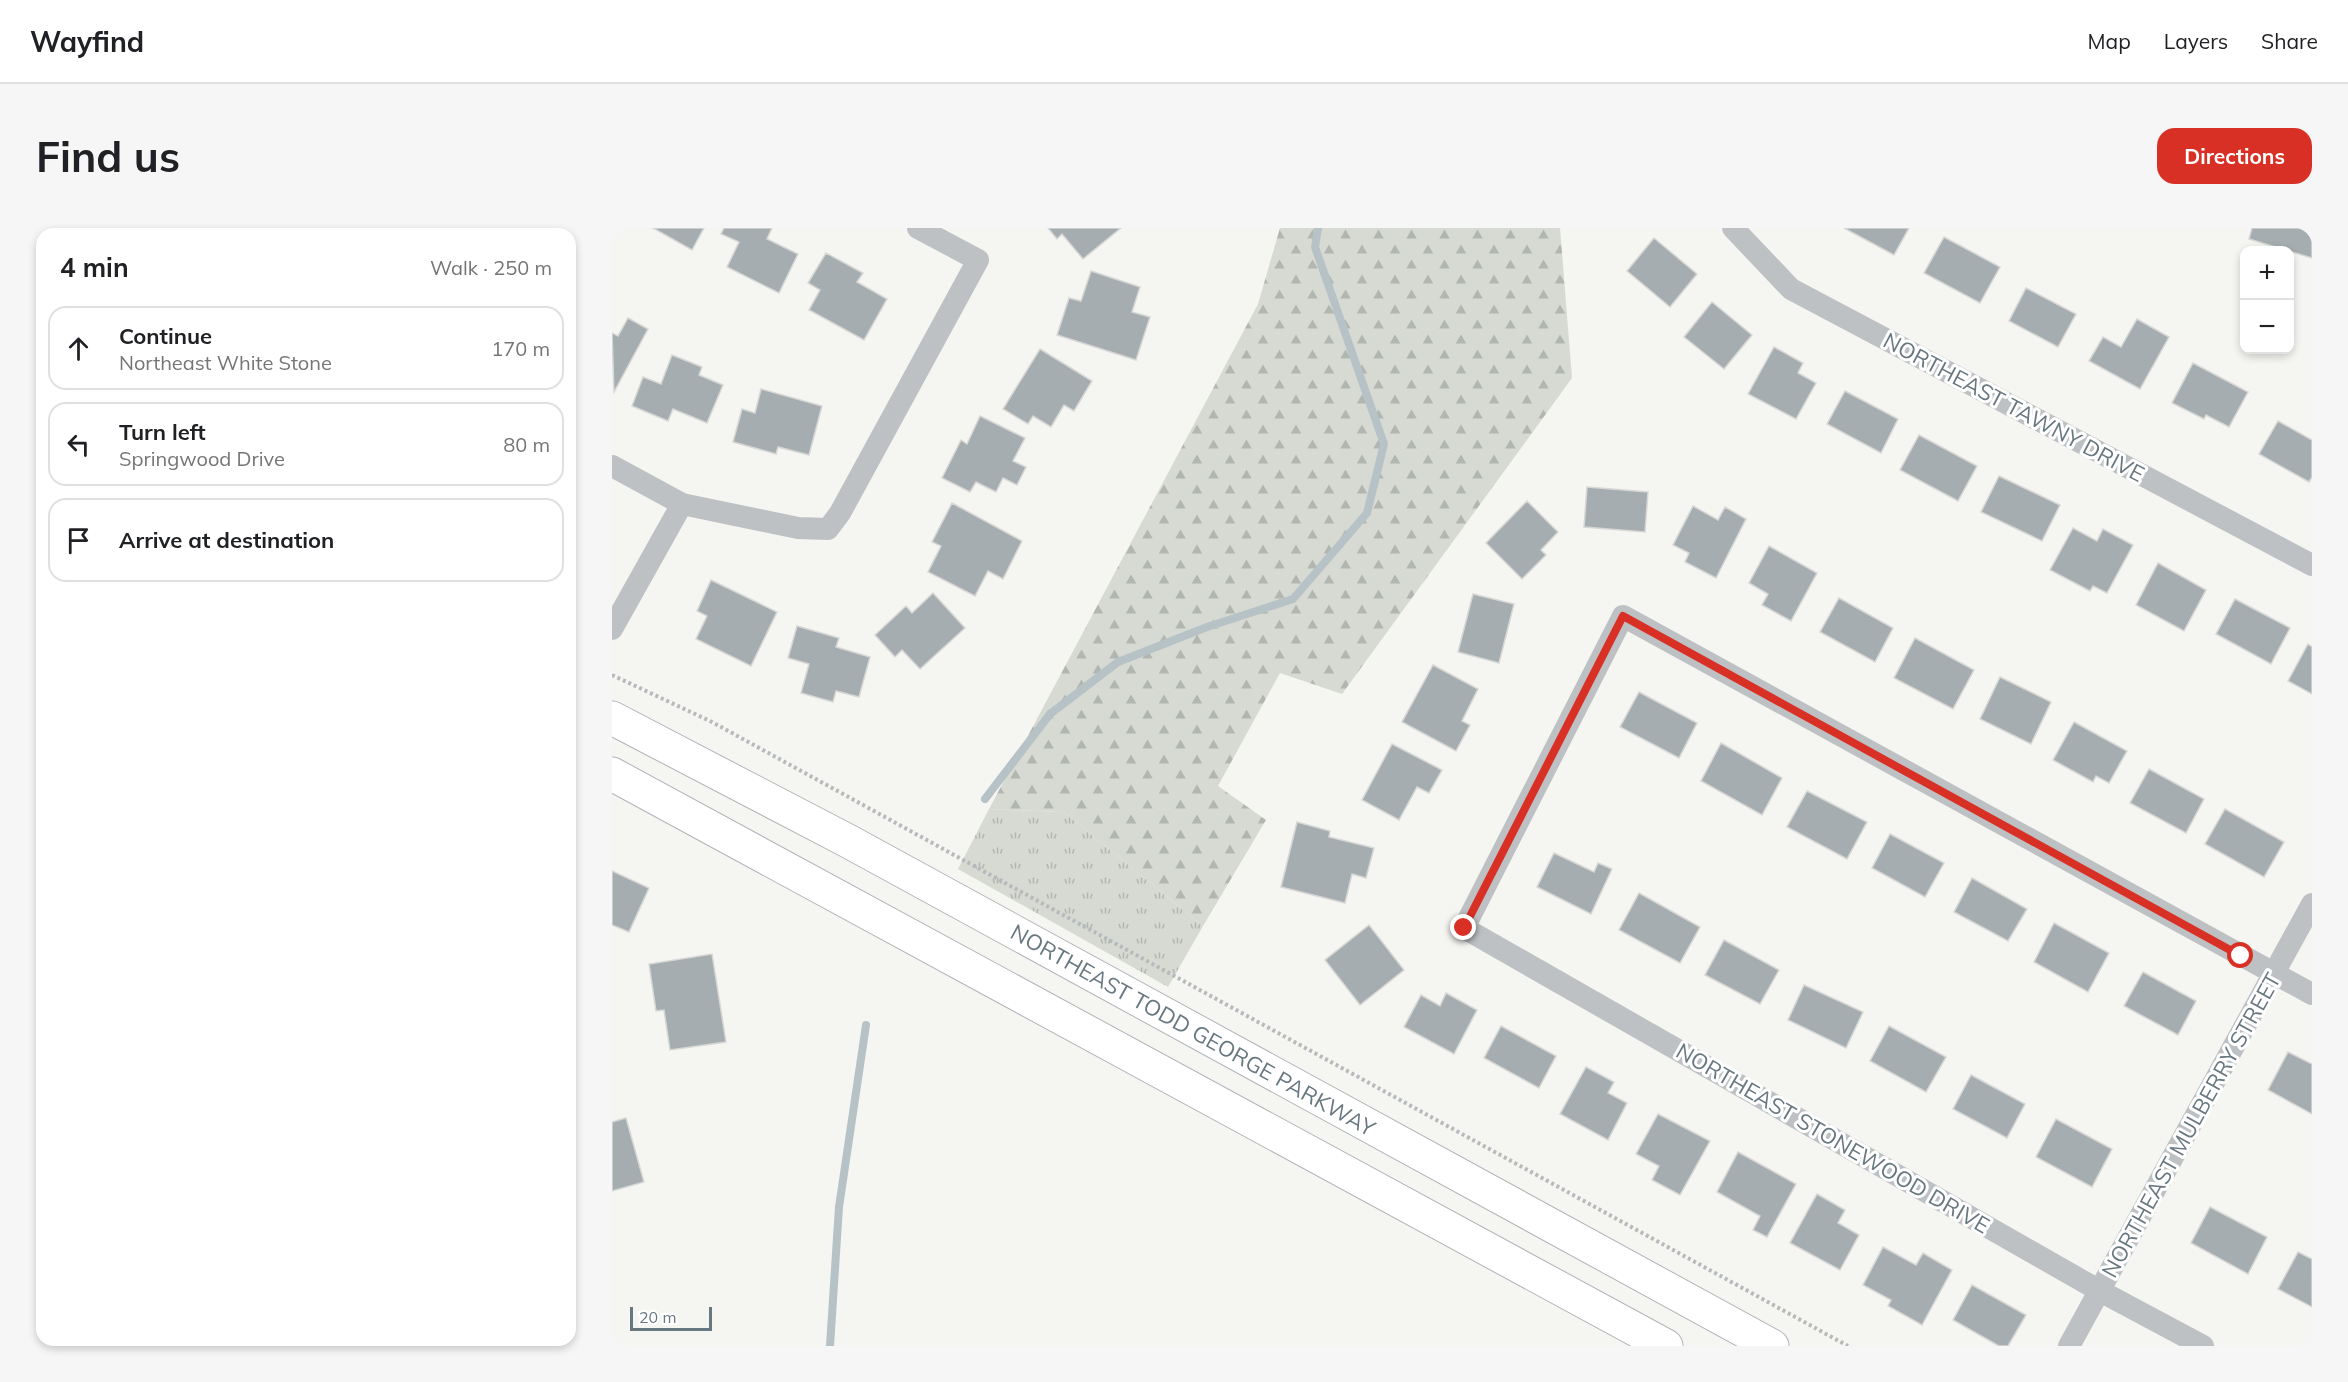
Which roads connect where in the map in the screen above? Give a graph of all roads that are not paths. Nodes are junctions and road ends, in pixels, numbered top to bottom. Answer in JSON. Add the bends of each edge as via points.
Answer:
{"nodes":[{"id":1,"x":918,"y":228,"type":"edge"},
{"id":2,"x":1734,"y":228,"type":"edge"},
{"id":3,"x":612,"y":466,"type":"edge"},
{"id":4,"x":682,"y":504,"type":"junction"},
{"id":5,"x":2312,"y":565,"type":"edge"},
{"id":6,"x":612,"y":629,"type":"edge"},
{"id":7,"x":612,"y":718,"type":"edge"},
{"id":8,"x":612,"y":774,"type":"edge"},
{"id":9,"x":2312,"y":904,"type":"edge"},
{"id":10,"x":2275,"y":974,"type":"junction"},
{"id":11,"x":2312,"y":994,"type":"edge"},
{"id":12,"x":2100,"y":1291,"type":"junction"},
{"id":13,"x":1666,"y":1346,"type":"edge"},
{"id":14,"x":1772,"y":1346,"type":"edge"},
{"id":15,"x":2069,"y":1346,"type":"edge"},
{"id":16,"x":2203,"y":1346,"type":"edge"}],
"edges":[{"from":1,"to":4,"type":"street","via":[[978,260],[840,513],[828,528],[798,528]]},
{"from":2,"to":5,"type":"street","name":"NORTHEAST TAWNY DRIVE","via":[[1791,289]]},
{"from":3,"to":4,"type":"street"},
{"from":4,"to":6,"type":"street"},
{"from":7,"to":14,"type":"main road","name":"NORTHEAST TODD GEORGE PARKWAY","via":[[848,841]]},
{"from":8,"to":13,"type":"main road"},
{"from":9,"to":10,"type":"street","name":"NORTHEAST MULBERRY STREET"},
{"from":10,"to":11,"type":"street"},
{"from":10,"to":12,"type":"street","name":"NORTHEAST MULBERRY STREET"},
{"from":10,"to":12,"type":"street","name":"NORTHEAST STONEWOOD DRIVE","via":[[1623,616],[1464,928]]},
{"from":12,"to":15,"type":"street","name":"NORTHEAST MULBERRY STREET"},
{"from":12,"to":16,"type":"street","name":"NORTHEAST STONEWOOD DRIVE"}]}
